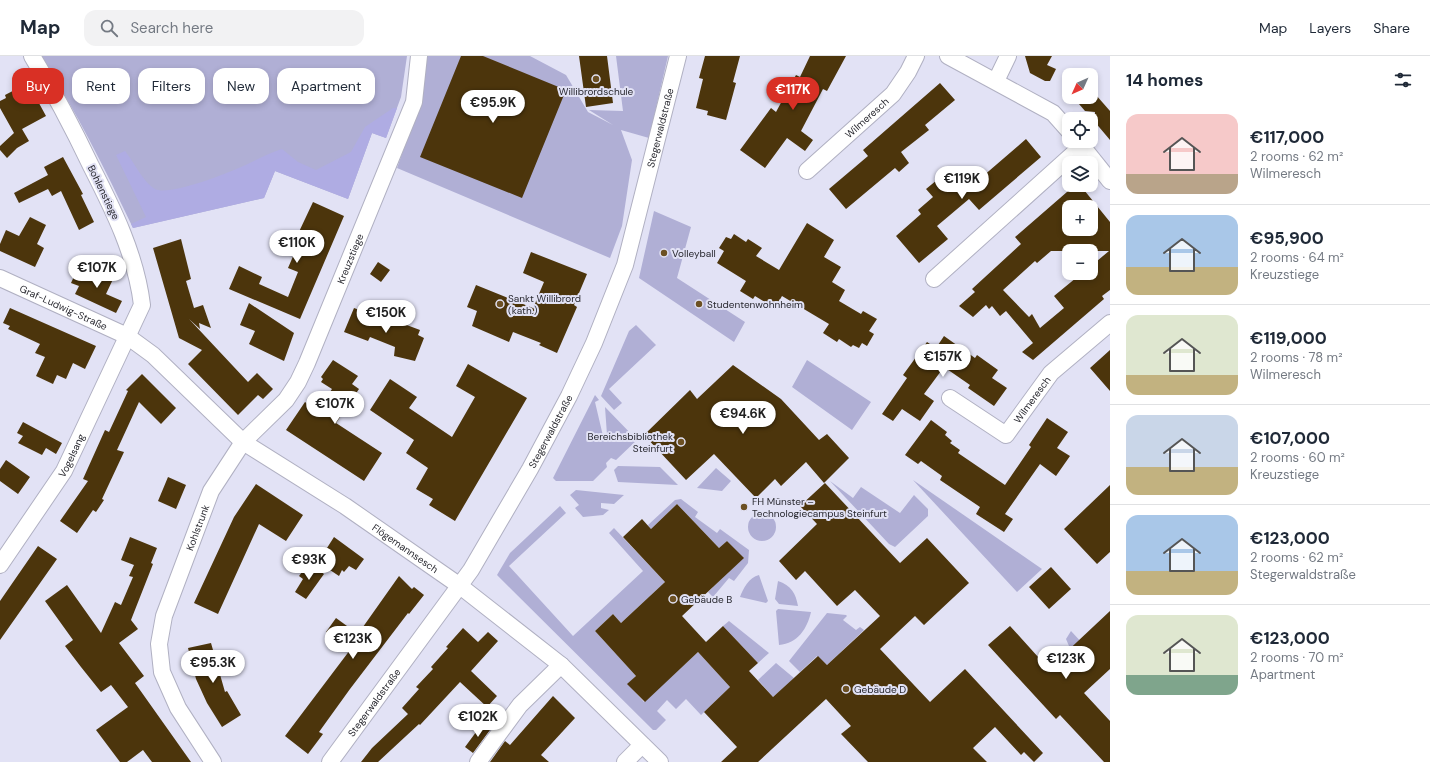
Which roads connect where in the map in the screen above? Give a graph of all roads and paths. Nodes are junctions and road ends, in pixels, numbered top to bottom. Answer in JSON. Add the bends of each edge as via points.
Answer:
{"nodes":[{"id":1,"x":32,"y":56,"type":"edge"},
{"id":2,"x":419,"y":56,"type":"edge"},
{"id":3,"x":678,"y":56,"type":"edge"},
{"id":4,"x":916,"y":56,"type":"edge"},
{"id":5,"x":948,"y":56,"type":"edge"},
{"id":6,"x":1008,"y":56,"type":"edge"},
{"id":7,"x":996,"y":81,"type":"junction"},
{"id":8,"x":1062,"y":123,"type":"edge"},
{"id":9,"x":1076,"y":148,"type":"edge"},
{"id":10,"x":1083,"y":148,"type":"edge"},
{"id":11,"x":806,"y":171,"type":"dead end"},
{"id":12,"x":1110,"y":180,"type":"edge"},
{"id":13,"x":0,"y":278,"type":"edge"},
{"id":14,"x":934,"y":278,"type":"dead end"},
{"id":15,"x":1110,"y":323,"type":"edge"},
{"id":16,"x":127,"y":336,"type":"junction"},
{"id":17,"x":950,"y":398,"type":"dead end"},
{"id":18,"x":243,"y":442,"type":"junction"},
{"id":19,"x":0,"y":565,"type":"edge"},
{"id":20,"x":460,"y":586,"type":"junction"},
{"id":21,"x":561,"y":665,"type":"junction"},
{"id":22,"x":642,"y":744,"type":"junction"},
{"id":23,"x":214,"y":762,"type":"edge"},
{"id":24,"x":330,"y":762,"type":"edge"},
{"id":25,"x":478,"y":762,"type":"edge"},
{"id":26,"x":625,"y":762,"type":"edge"},
{"id":27,"x":660,"y":762,"type":"edge"}],
"edges":[{"from":1,"to":16,"type":"street","name":"Bohlenstiege","via":[[57,98],[118,218],[140,286],[142,305]]},
{"from":2,"to":18,"type":"street","name":"Kreuzstiege","via":[[414,102],[307,363],[286,400]]},
{"from":3,"to":20,"type":"street","name":"Stegerwaldstraße","via":[[625,264],[613,296],[569,396],[542,448]]},
{"from":4,"to":11,"type":"street","name":"Wilmeresch","via":[[893,94]]},
{"from":5,"to":7,"type":"street"},
{"from":6,"to":7,"type":"street"},
{"from":7,"to":8,"type":"street","via":[[1053,113]]},
{"from":9,"to":14,"type":"street"},
{"from":10,"to":12,"type":"street"},
{"from":13,"to":16,"type":"street","name":"Graf-Ludwig-Straße"},
{"from":15,"to":17,"type":"street","name":"Wilmeresch","via":[[1051,373],[1006,435]]},
{"from":16,"to":18,"type":"street","via":[[153,355]]},
{"from":16,"to":19,"type":"street","name":"Vogelsang","via":[[64,471]]},
{"from":18,"to":20,"type":"street","name":"Flögemannsesch","via":[[345,506]]},
{"from":18,"to":23,"type":"street","name":"Kohlstrunk","via":[[211,491],[164,616],[159,644],[162,672],[178,708]]},
{"from":20,"to":21,"type":"street","name":"Flögemannsesch"},
{"from":20,"to":24,"type":"street","name":"Stegerwaldstraße"},
{"from":21,"to":22,"type":"street","name":"Flögemannsesch"},
{"from":21,"to":25,"type":"street","via":[[520,705]]},
{"from":22,"to":26,"type":"street"},
{"from":22,"to":27,"type":"street","name":"Flögemannsesch"}]}
